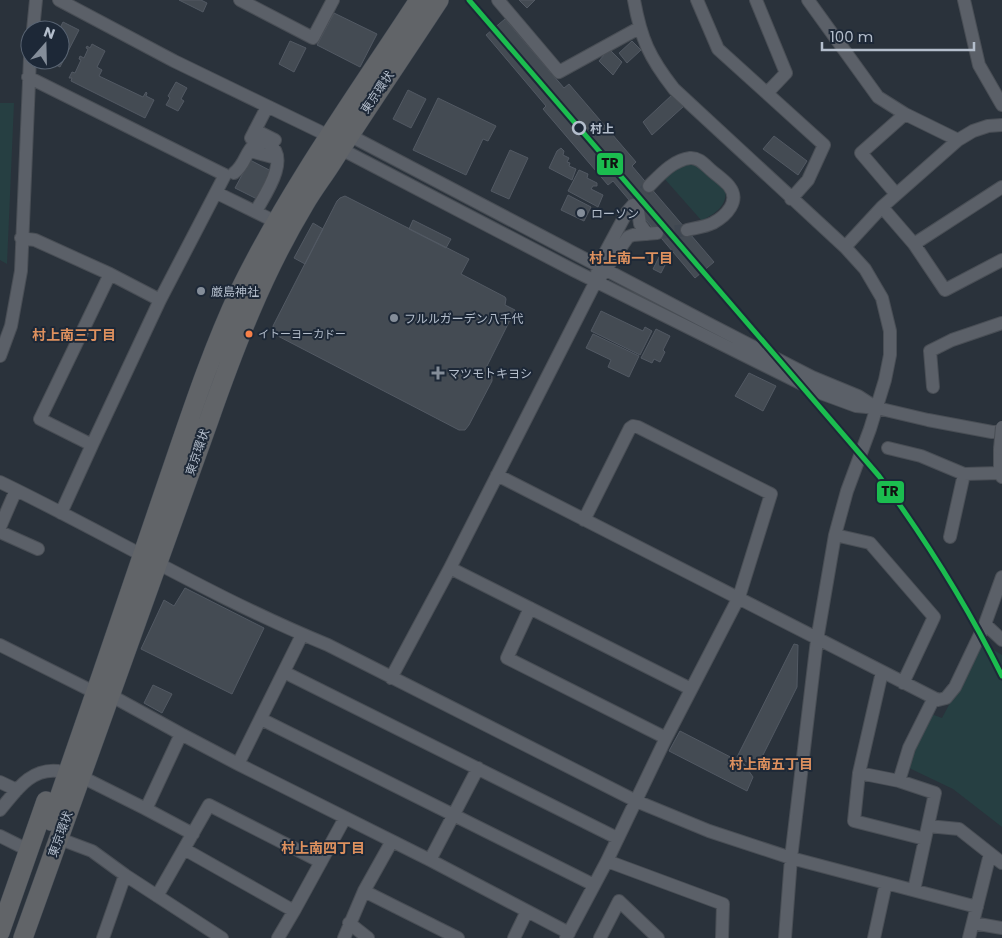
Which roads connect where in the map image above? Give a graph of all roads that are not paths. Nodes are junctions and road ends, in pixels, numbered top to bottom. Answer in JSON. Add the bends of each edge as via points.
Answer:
{"nodes":[{"id":1,"x":36,"y":0,"type":"edge"},
{"id":2,"x":59,"y":0,"type":"edge"},
{"id":3,"x":240,"y":0,"type":"edge"},
{"id":4,"x":333,"y":0,"type":"edge"},
{"id":5,"x":419,"y":0,"type":"edge"},
{"id":6,"x":439,"y":0,"type":"edge"},
{"id":7,"x":498,"y":0,"type":"edge"},
{"id":8,"x":634,"y":0,"type":"edge"},
{"id":9,"x":697,"y":0,"type":"edge"},
{"id":10,"x":756,"y":0,"type":"edge"},
{"id":11,"x":808,"y":0,"type":"edge"},
{"id":12,"x":964,"y":0,"type":"edge"},
{"id":13,"x":34,"y":20,"type":"edge"},
{"id":14,"x":639,"y":28,"type":"junction"},
{"id":15,"x":29,"y":70,"type":"edge"},
{"id":16,"x":28,"y":77,"type":"junction"},
{"id":17,"x":767,"y":93,"type":"junction"},
{"id":18,"x":1002,"y":105,"type":"edge"},
{"id":19,"x":267,"y":107,"type":"junction"},
{"id":20,"x":905,"y":114,"type":"junction"},
{"id":21,"x":1002,"y":125,"type":"edge"},
{"id":22,"x":255,"y":130,"type":"junction"},
{"id":23,"x":339,"y":140,"type":"junction"},
{"id":24,"x":958,"y":140,"type":"junction"},
{"id":25,"x":234,"y":173,"type":"junction"},
{"id":26,"x":650,"y":186,"type":"tunnel mouth"},
{"id":27,"x":1002,"y":187,"type":"edge"},
{"id":28,"x":220,"y":194,"type":"junction"},
{"id":29,"x":896,"y":194,"type":"junction"},
{"id":30,"x":791,"y":199,"type":"junction"},
{"id":31,"x":882,"y":207,"type":"junction"},
{"id":32,"x":264,"y":215,"type":"junction"},
{"id":33,"x":687,"y":230,"type":"tunnel mouth"},
{"id":34,"x":21,"y":238,"type":"junction"},
{"id":35,"x":914,"y":244,"type":"junction"},
{"id":36,"x":845,"y":247,"type":"junction"},
{"id":37,"x":1002,"y":260,"type":"edge"},
{"id":38,"x":602,"y":268,"type":"junction"},
{"id":39,"x":110,"y":274,"type":"junction"},
{"id":40,"x":596,"y":281,"type":"junction"},
{"id":41,"x":160,"y":300,"type":"junction"},
{"id":42,"x":1002,"y":323,"type":"edge"},
{"id":43,"x":0,"y":356,"type":"edge"},
{"id":44,"x":933,"y":387,"type":"dead end"},
{"id":45,"x":877,"y":408,"type":"junction"},
{"id":46,"x":1002,"y":427,"type":"edge"},
{"id":47,"x":1002,"y":432,"type":"edge"},
{"id":48,"x":92,"y":445,"type":"junction"},
{"id":49,"x":888,"y":448,"type":"dead end"},
{"id":50,"x":964,"y":474,"type":"junction"},
{"id":51,"x":497,"y":475,"type":"junction"},
{"id":52,"x":1001,"y":475,"type":"edge"},
{"id":53,"x":0,"y":482,"type":"edge"},
{"id":54,"x":16,"y":490,"type":"junction"},
{"id":55,"x":61,"y":513,"type":"junction"},
{"id":56,"x":584,"y":520,"type":"junction"},
{"id":57,"x":0,"y":527,"type":"edge"},
{"id":58,"x":0,"y":532,"type":"edge"},
{"id":59,"x":835,"y":534,"type":"junction"},
{"id":60,"x":950,"y":537,"type":"dead end"},
{"id":61,"x":38,"y":549,"type":"dead end"},
{"id":62,"x":150,"y":559,"type":"junction"},
{"id":63,"x":450,"y":568,"type":"junction"},
{"id":64,"x":1002,"y":577,"type":"edge"},
{"id":65,"x":739,"y":597,"type":"junction"},
{"id":66,"x":530,"y":608,"type":"junction"},
{"id":67,"x":985,"y":624,"type":"junction"},
{"id":68,"x":302,"y":635,"type":"junction"},
{"id":69,"x":817,"y":640,"type":"junction"},
{"id":70,"x":1002,"y":640,"type":"edge"},
{"id":71,"x":0,"y":645,"type":"edge"},
{"id":72,"x":284,"y":672,"type":"junction"},
{"id":73,"x":882,"y":672,"type":"junction"},
{"id":74,"x":391,"y":678,"type":"junction"},
{"id":75,"x":903,"y":683,"type":"junction"},
{"id":76,"x":691,"y":689,"type":"junction"},
{"id":77,"x":934,"y":698,"type":"junction"},
{"id":78,"x":101,"y":700,"type":"junction"},
{"id":79,"x":261,"y":719,"type":"junction"},
{"id":80,"x":181,"y":734,"type":"junction"},
{"id":81,"x":666,"y":738,"type":"junction"},
{"id":82,"x":238,"y":764,"type":"junction"},
{"id":83,"x":478,"y":768,"type":"junction"},
{"id":84,"x":58,"y":771,"type":"junction"},
{"id":85,"x":859,"y":773,"type":"junction"},
{"id":86,"x":88,"y":780,"type":"junction"},
{"id":87,"x":899,"y":781,"type":"junction"},
{"id":88,"x":0,"y":782,"type":"edge"},
{"id":89,"x":17,"y":790,"type":"junction"},
{"id":90,"x":636,"y":801,"type":"junction"},
{"id":91,"x":146,"y":809,"type":"junction"},
{"id":92,"x":0,"y":810,"type":"edge"},
{"id":93,"x":454,"y":814,"type":"junction"},
{"id":94,"x":345,"y":818,"type":"junction"},
{"id":95,"x":928,"y":826,"type":"junction"},
{"id":96,"x":193,"y":834,"type":"junction"},
{"id":97,"x":0,"y":836,"type":"edge"},
{"id":98,"x":617,"y":838,"type":"junction"},
{"id":99,"x":925,"y":839,"type":"junction"},
{"id":100,"x":392,"y":841,"type":"junction"},
{"id":101,"x":68,"y":842,"type":"junction"},
{"id":102,"x":28,"y":850,"type":"junction"},
{"id":103,"x":184,"y":850,"type":"junction"},
{"id":104,"x":990,"y":854,"type":"junction"},
{"id":105,"x":791,"y":858,"type":"junction"},
{"id":106,"x":430,"y":860,"type":"junction"},
{"id":107,"x":607,"y":861,"type":"junction"},
{"id":108,"x":321,"y":862,"type":"junction"},
{"id":109,"x":1002,"y":863,"type":"edge"},
{"id":110,"x":125,"y":875,"type":"junction"},
{"id":111,"x":886,"y":882,"type":"junction"},
{"id":112,"x":594,"y":885,"type":"junction"},
{"id":113,"x":914,"y":890,"type":"junction"},
{"id":114,"x":364,"y":891,"type":"junction"},
{"id":115,"x":157,"y":896,"type":"junction"},
{"id":116,"x":977,"y":907,"type":"junction"},
{"id":117,"x":294,"y":911,"type":"junction"},
{"id":118,"x":527,"y":911,"type":"junction"},
{"id":119,"x":349,"y":923,"type":"junction"},
{"id":120,"x":973,"y":923,"type":"junction"},
{"id":121,"x":1002,"y":928,"type":"edge"},
{"id":122,"x":0,"y":932,"type":"edge"},
{"id":123,"x":568,"y":936,"type":"edge"},
{"id":124,"x":9,"y":938,"type":"edge"},
{"id":125,"x":23,"y":938,"type":"edge"},
{"id":126,"x":34,"y":938,"type":"edge"},
{"id":127,"x":103,"y":938,"type":"edge"},
{"id":128,"x":222,"y":938,"type":"edge"},
{"id":129,"x":278,"y":938,"type":"edge"},
{"id":130,"x":344,"y":938,"type":"edge"},
{"id":131,"x":368,"y":938,"type":"edge"},
{"id":132,"x":458,"y":938,"type":"edge"},
{"id":133,"x":514,"y":938,"type":"edge"},
{"id":134,"x":600,"y":938,"type":"edge"},
{"id":135,"x":658,"y":938,"type":"edge"},
{"id":136,"x":722,"y":938,"type":"edge"},
{"id":137,"x":785,"y":938,"type":"edge"},
{"id":138,"x":874,"y":938,"type":"edge"},
{"id":139,"x":970,"y":938,"type":"edge"}],
"edges":[{"from":1,"to":13,"type":"street"},
{"from":2,"to":19,"type":"street"},
{"from":3,"to":4,"type":"street","via":[[313,38]]},
{"from":5,"to":23,"type":"highway","name":"東京環状"},
{"from":6,"to":23,"type":"highway","name":"東京環状"},
{"from":7,"to":14,"type":"street","via":[[560,72]]},
{"from":8,"to":14,"type":"street"},
{"from":9,"to":17,"type":"street","via":[[718,49]]},
{"from":10,"to":17,"type":"street","via":[[786,73]]},
{"from":11,"to":20,"type":"street","via":[[878,97]]},
{"from":12,"to":18,"type":"street","via":[[979,65]]},
{"from":14,"to":30,"type":"street","via":[[656,66],[674,89]]},
{"from":15,"to":16,"type":"street"},
{"from":16,"to":28,"type":"street","via":[[225,175]]},
{"from":16,"to":34,"type":"street"},
{"from":17,"to":30,"type":"street","via":[[824,145],[808,180]]},
{"from":19,"to":22,"type":"street"},
{"from":19,"to":23,"type":"street"},
{"from":20,"to":24,"type":"street"},
{"from":20,"to":29,"type":"street","via":[[861,153]]},
{"from":21,"to":24,"type":"street","via":[[988,126]]},
{"from":22,"to":25,"type":"street"},
{"from":22,"to":32,"type":"street","via":[[277,142],[282,159],[280,178]]},
{"from":23,"to":32,"type":"highway","name":"東京環状"},
{"from":23,"to":38,"type":"street"},
{"from":23,"to":40,"type":"street"},
{"from":23,"to":62,"type":"highway","name":"東京環状","via":[[252,306]]},
{"from":24,"to":29,"type":"street"},
{"from":25,"to":28,"type":"street"},
{"from":25,"to":32,"type":"street","via":[[241,168],[256,144],[270,144],[276,153],[276,174]]},
{"from":26,"to":33,"type":"street","via":[[663,171],[691,158],[700,159],[730,187],[733,203],[724,216],[712,224]]},
{"from":27,"to":35,"type":"street"},
{"from":28,"to":32,"type":"street"},
{"from":28,"to":41,"type":"street"},
{"from":29,"to":31,"type":"street"},
{"from":30,"to":36,"type":"street"},
{"from":31,"to":35,"type":"street"},
{"from":31,"to":36,"type":"street"},
{"from":32,"to":62,"type":"highway","name":"東京環状","via":[[240,291],[223,329]]},
{"from":34,"to":39,"type":"street","via":[[36,240]]},
{"from":34,"to":43,"type":"street","via":[[16,305]]},
{"from":35,"to":37,"type":"street","via":[[945,290]]},
{"from":36,"to":45,"type":"street","via":[[865,269],[882,298],[890,331],[890,355]]},
{"from":38,"to":38,"type":"street","via":[[628,237],[652,234],[640,224],[636,208],[627,212]]},
{"from":38,"to":40,"type":"street"},
{"from":38,"to":45,"type":"street"},
{"from":39,"to":41,"type":"street"},
{"from":39,"to":48,"type":"street","via":[[40,419]]},
{"from":40,"to":45,"type":"street","via":[[818,392],[856,406]]},
{"from":40,"to":51,"type":"street"},
{"from":41,"to":48,"type":"street"},
{"from":42,"to":44,"type":"street","via":[[930,351]]},
{"from":45,"to":47,"type":"street"},
{"from":45,"to":59,"type":"street"},
{"from":46,"to":52,"type":"street","bridge":true},
{"from":48,"to":55,"type":"street"},
{"from":49,"to":50,"type":"street","via":[[921,456]]},
{"from":50,"to":52,"type":"street"},
{"from":50,"to":60,"type":"street"},
{"from":51,"to":56,"type":"street"},
{"from":51,"to":63,"type":"street"},
{"from":53,"to":54,"type":"street"},
{"from":54,"to":55,"type":"street"},
{"from":54,"to":57,"type":"street"},
{"from":55,"to":62,"type":"street"},
{"from":56,"to":65,"type":"street"},
{"from":56,"to":65,"type":"street","via":[[630,428],[638,427],[771,494]]},
{"from":58,"to":61,"type":"street"},
{"from":59,"to":69,"type":"street"},
{"from":59,"to":75,"type":"street","via":[[870,543],[934,617]]},
{"from":62,"to":68,"type":"street"},
{"from":62,"to":78,"type":"highway","name":"東京環状"},
{"from":63,"to":66,"type":"street"},
{"from":63,"to":74,"type":"street"},
{"from":64,"to":67,"type":"street"},
{"from":65,"to":69,"type":"street"},
{"from":65,"to":76,"type":"street"},
{"from":66,"to":76,"type":"street"},
{"from":66,"to":81,"type":"street","via":[[506,658]]},
{"from":67,"to":70,"type":"street"},
{"from":67,"to":77,"type":"street","via":[[954,687],[946,698]]},
{"from":68,"to":72,"type":"street"},
{"from":68,"to":74,"type":"street"},
{"from":69,"to":73,"type":"street"},
{"from":69,"to":105,"type":"street"},
{"from":71,"to":78,"type":"street"},
{"from":72,"to":79,"type":"street"},
{"from":72,"to":83,"type":"street"},
{"from":73,"to":75,"type":"street"},
{"from":73,"to":85,"type":"street"},
{"from":74,"to":90,"type":"street"},
{"from":75,"to":77,"type":"street"},
{"from":76,"to":81,"type":"street"},
{"from":77,"to":87,"type":"street","via":[[909,748]]},
{"from":78,"to":80,"type":"street"},
{"from":78,"to":84,"type":"highway","via":[[67,744]]},
{"from":78,"to":86,"type":"highway","via":[[95,759]]},
{"from":78,"to":124,"type":"highway","name":"東京環状"},
{"from":78,"to":125,"type":"highway","name":"東京環状"},
{"from":79,"to":82,"type":"street"},
{"from":79,"to":93,"type":"street"},
{"from":80,"to":82,"type":"street"},
{"from":80,"to":91,"type":"street"},
{"from":81,"to":90,"type":"street"},
{"from":82,"to":94,"type":"street"},
{"from":83,"to":93,"type":"street"},
{"from":83,"to":98,"type":"street"},
{"from":84,"to":89,"type":"street","via":[[46,770],[25,780]]},
{"from":84,"to":102,"type":"highway"},
{"from":85,"to":87,"type":"street"},
{"from":85,"to":99,"type":"street","via":[[854,821]]},
{"from":86,"to":91,"type":"street"},
{"from":86,"to":101,"type":"highway"},
{"from":87,"to":95,"type":"street","via":[[935,792]]},
{"from":88,"to":89,"type":"street"},
{"from":89,"to":92,"type":"street"},
{"from":90,"to":98,"type":"street"},
{"from":90,"to":105,"type":"street","via":[[708,831]]},
{"from":91,"to":96,"type":"street"},
{"from":93,"to":106,"type":"street"},
{"from":93,"to":112,"type":"street"},
{"from":94,"to":100,"type":"street"},
{"from":94,"to":108,"type":"street"},
{"from":95,"to":99,"type":"street"},
{"from":95,"to":104,"type":"street","via":[[958,829]]},
{"from":96,"to":103,"type":"street"},
{"from":96,"to":108,"type":"street","via":[[209,805]]},
{"from":97,"to":102,"type":"street"},
{"from":98,"to":107,"type":"street"},
{"from":99,"to":113,"type":"street"},
{"from":100,"to":106,"type":"street"},
{"from":100,"to":114,"type":"street"},
{"from":101,"to":110,"type":"street","via":[[92,851]]},
{"from":101,"to":126,"type":"highway"},
{"from":102,"to":122,"type":"highway"},
{"from":103,"to":115,"type":"street"},
{"from":103,"to":117,"type":"street"},
{"from":104,"to":109,"type":"street"},
{"from":104,"to":116,"type":"street"},
{"from":105,"to":111,"type":"street"},
{"from":105,"to":137,"type":"street"},
{"from":106,"to":118,"type":"street"},
{"from":107,"to":112,"type":"street"},
{"from":107,"to":136,"type":"street","via":[[723,904]]},
{"from":108,"to":117,"type":"street"},
{"from":110,"to":115,"type":"street"},
{"from":110,"to":127,"type":"street"},
{"from":111,"to":113,"type":"street"},
{"from":111,"to":138,"type":"street"},
{"from":112,"to":123,"type":"street"},
{"from":113,"to":116,"type":"street"},
{"from":114,"to":119,"type":"street"},
{"from":114,"to":132,"type":"street"},
{"from":115,"to":128,"type":"street"},
{"from":116,"to":120,"type":"street"},
{"from":117,"to":129,"type":"street"},
{"from":118,"to":123,"type":"street"},
{"from":118,"to":133,"type":"street"},
{"from":119,"to":130,"type":"street"},
{"from":119,"to":131,"type":"street"},
{"from":120,"to":121,"type":"street"},
{"from":120,"to":139,"type":"street"},
{"from":134,"to":135,"type":"street","via":[[619,901]]}]}
